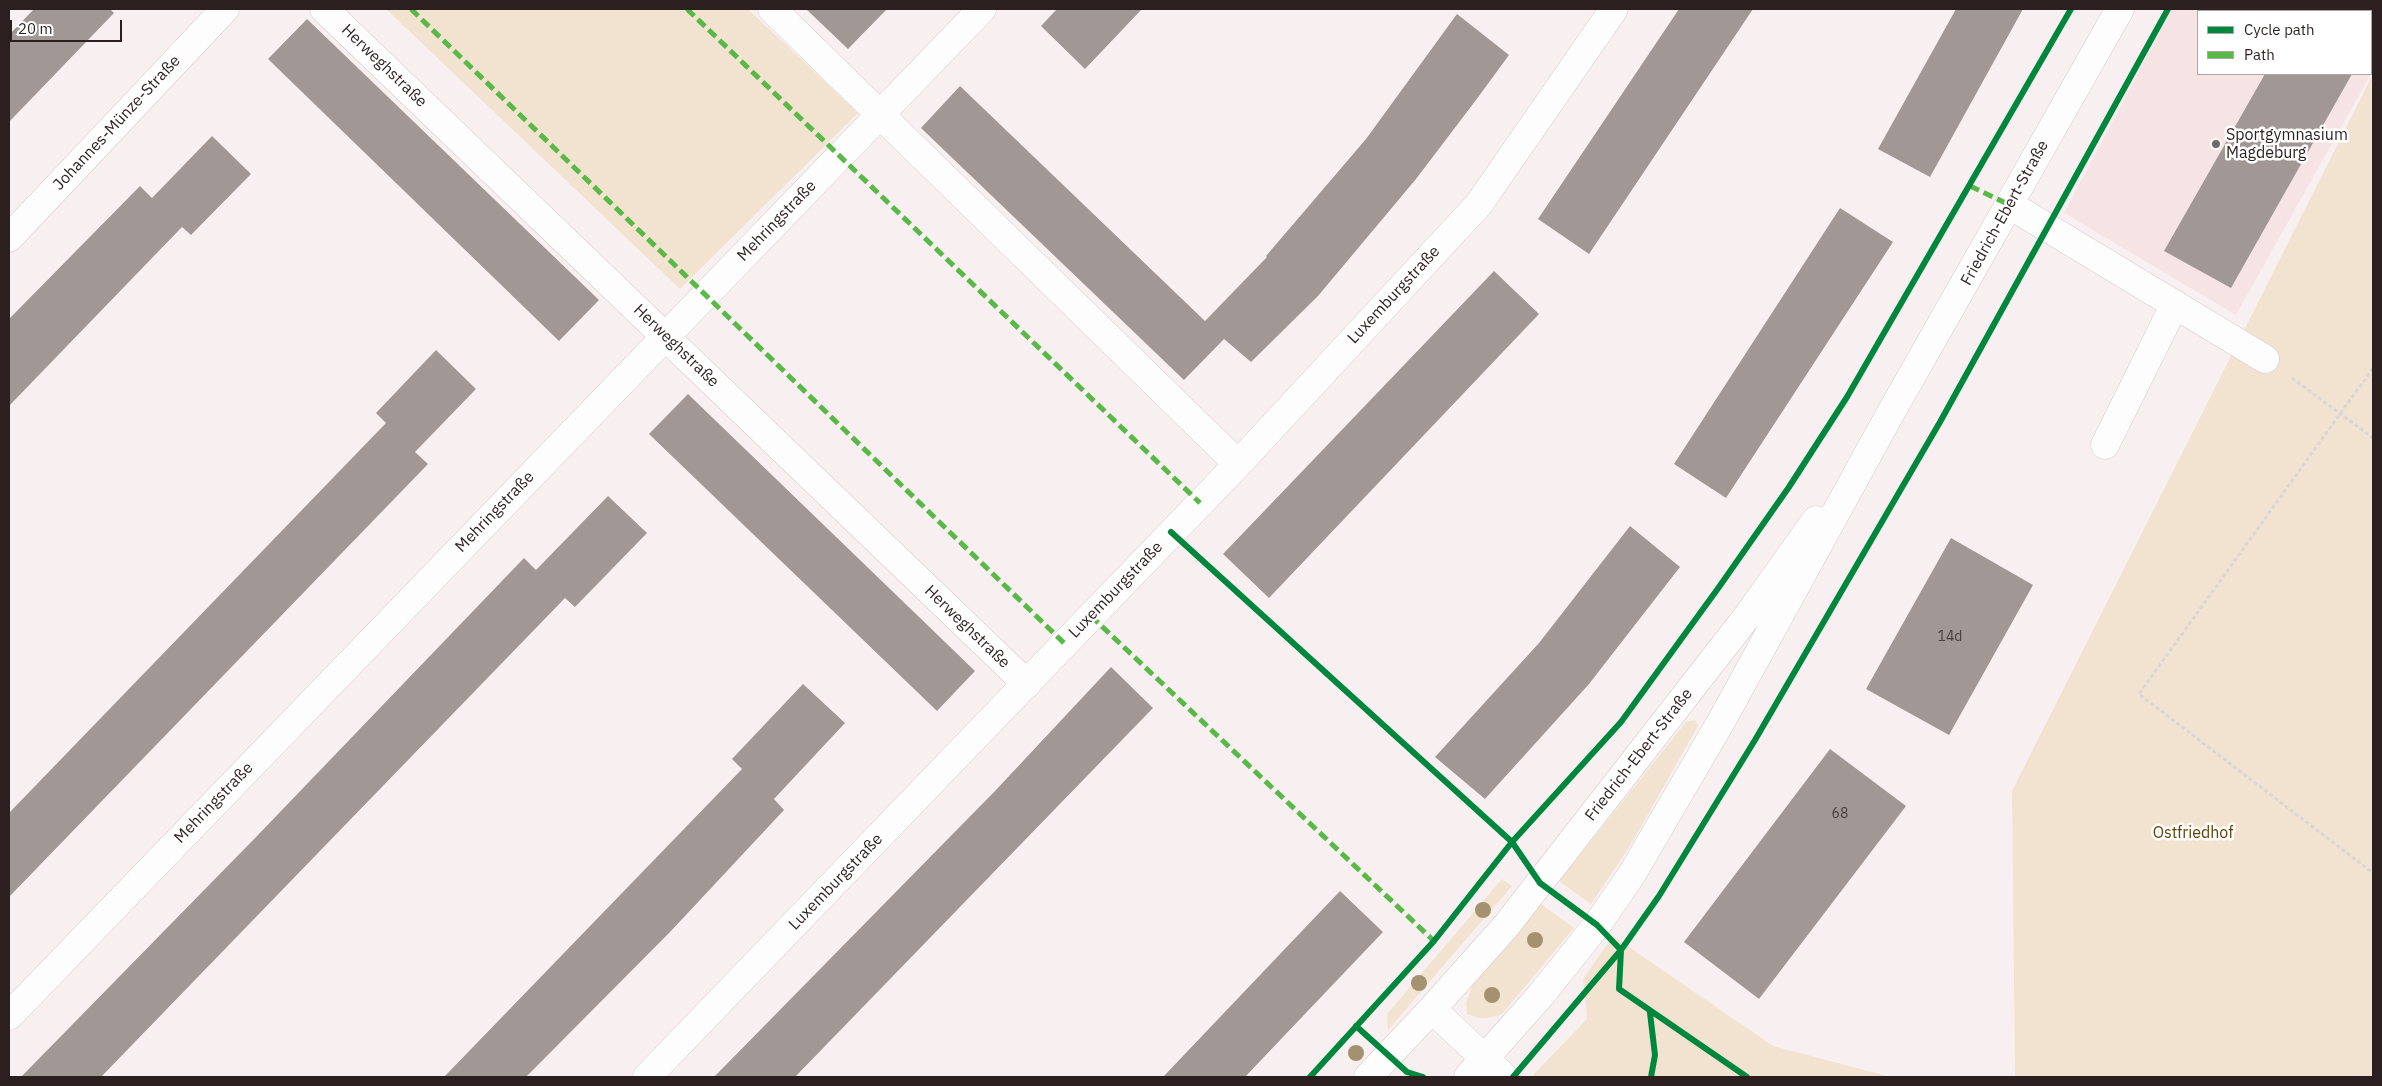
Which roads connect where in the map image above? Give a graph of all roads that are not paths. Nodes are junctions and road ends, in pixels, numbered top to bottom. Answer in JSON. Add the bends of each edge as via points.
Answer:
{"nodes":[{"id":1,"x":225,"y":9,"type":"edge"},
{"id":2,"x":324,"y":9,"type":"edge"},
{"id":3,"x":772,"y":9,"type":"edge"},
{"id":4,"x":982,"y":9,"type":"edge"},
{"id":5,"x":1614,"y":9,"type":"edge"},
{"id":6,"x":2120,"y":9,"type":"edge"},
{"id":7,"x":881,"y":115,"type":"junction"},
{"id":8,"x":2010,"y":205,"type":"junction"},
{"id":9,"x":9,"y":238,"type":"edge"},
{"id":10,"x":2175,"y":304,"type":"junction"},
{"id":11,"x":666,"y":335,"type":"junction"},
{"id":12,"x":2265,"y":359,"type":"road end"},
{"id":13,"x":1889,"y":416,"type":"junction"},
{"id":14,"x":2105,"y":445,"type":"dead end"},
{"id":15,"x":1238,"y":464,"type":"junction"},
{"id":16,"x":1027,"y":684,"type":"junction"},
{"id":17,"x":1432,"y":1009,"type":"junction"},
{"id":18,"x":9,"y":1016,"type":"edge"},
{"id":19,"x":1476,"y":1068,"type":"edge"},
{"id":20,"x":647,"y":1077,"type":"edge"},
{"id":21,"x":1368,"y":1077,"type":"edge"},
{"id":22,"x":1504,"y":1077,"type":"edge"}],
"edges":[{"from":1,"to":9,"type":"street","name":"Johannes-Münze-Straße"},
{"from":2,"to":11,"type":"street","name":"Herweghstraße"},
{"from":3,"to":7,"type":"street"},
{"from":4,"to":7,"type":"street","name":"Mehringstraße"},
{"from":5,"to":15,"type":"street","name":"Luxemburgstraße","via":[[1479,204]]},
{"from":6,"to":8,"type":"street","name":"Friedrich-Ebert-Straße"},
{"from":7,"to":11,"type":"street","name":"Mehringstraße"},
{"from":7,"to":15,"type":"street"},
{"from":8,"to":10,"type":"street"},
{"from":8,"to":13,"type":"street","name":"Friedrich-Ebert-Straße"},
{"from":10,"to":12,"type":"street"},
{"from":10,"to":14,"type":"street"},
{"from":11,"to":16,"type":"street","name":"Herweghstraße"},
{"from":11,"to":18,"type":"street","name":"Mehringstraße"},
{"from":13,"to":17,"type":"street","name":"Friedrich-Ebert-Straße","via":[[1743,622],[1506,926]]},
{"from":13,"to":19,"type":"street","name":"Friedrich-Ebert-Straße","via":[[1722,720],[1632,874],[1598,925]]},
{"from":15,"to":16,"type":"street","name":"Luxemburgstraße"},
{"from":16,"to":20,"type":"street","name":"Luxemburgstraße"},
{"from":17,"to":19,"type":"street"},
{"from":17,"to":21,"type":"street","name":"Friedrich-Ebert-Straße"},
{"from":19,"to":22,"type":"street"}]}
